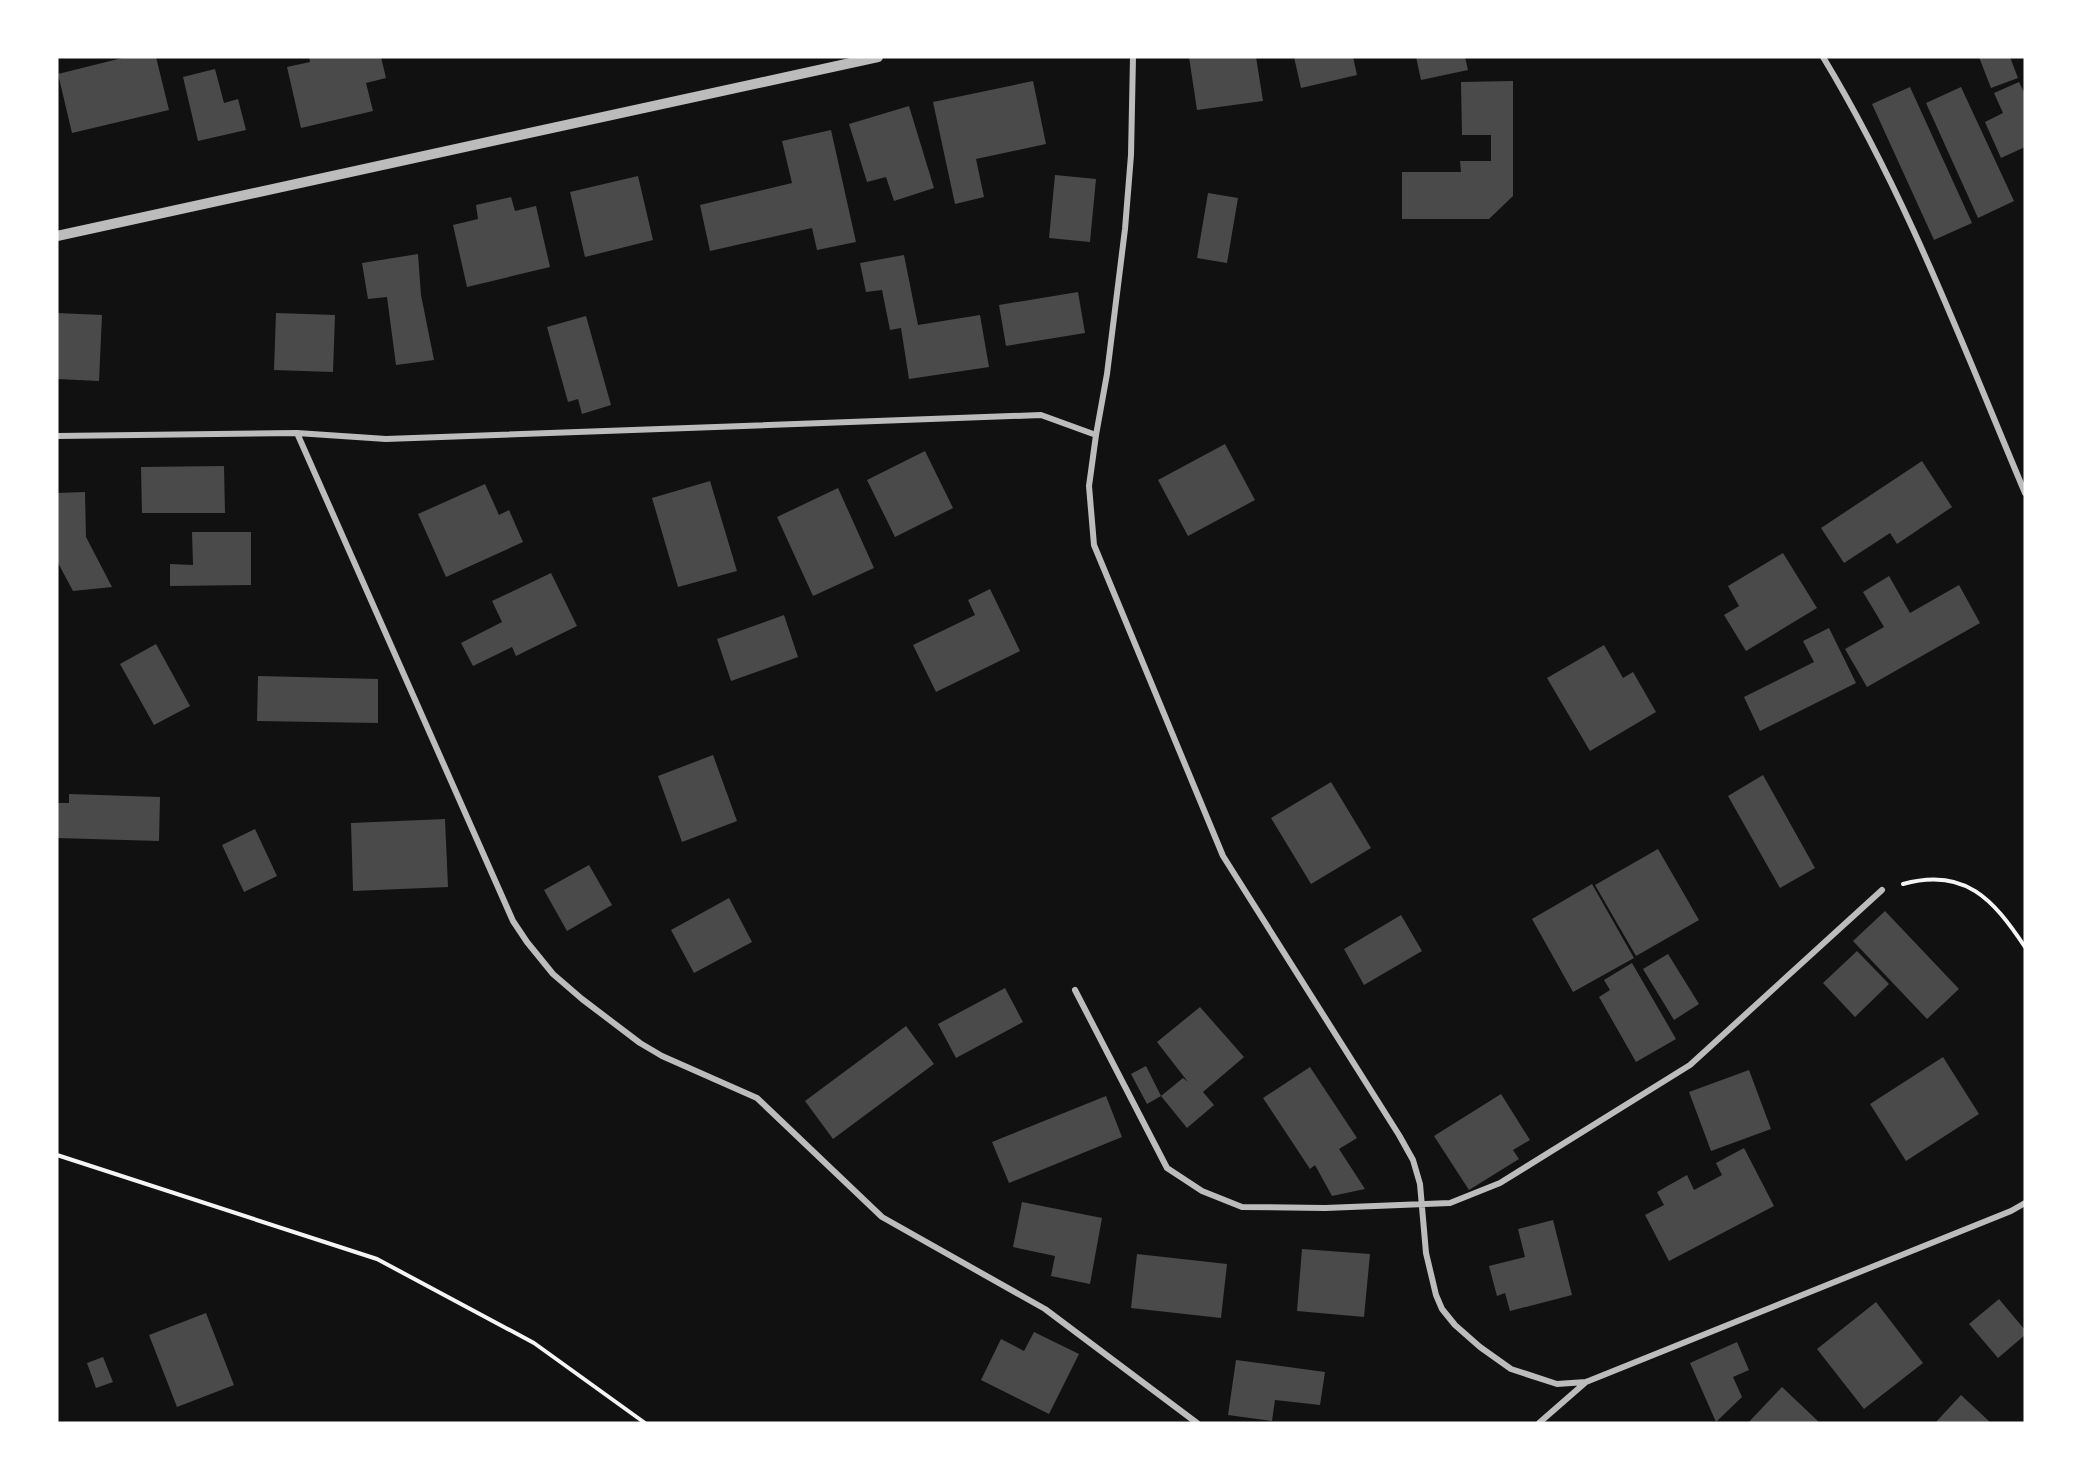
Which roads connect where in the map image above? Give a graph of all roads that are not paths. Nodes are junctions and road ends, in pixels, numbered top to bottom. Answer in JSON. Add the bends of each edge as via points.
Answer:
{"nodes":[{"id":1,"x":878,"y":57,"type":"edge"},
{"id":2,"x":1133,"y":57,"type":"edge"},
{"id":3,"x":1823,"y":57,"type":"edge"},
{"id":4,"x":57,"y":236,"type":"edge"},
{"id":5,"x":297,"y":433,"type":"junction"},
{"id":6,"x":57,"y":435,"type":"edge"},
{"id":7,"x":1096,"y":435,"type":"junction"},
{"id":8,"x":2025,"y":493,"type":"edge"},
{"id":9,"x":1882,"y":890,"type":"road end"},
{"id":10,"x":1075,"y":990,"type":"dead end"},
{"id":11,"x":2025,"y":1203,"type":"edge"},
{"id":12,"x":1422,"y":1205,"type":"junction"},
{"id":13,"x":1586,"y":1382,"type":"junction"},
{"id":14,"x":1197,"y":1423,"type":"edge"},
{"id":15,"x":1539,"y":1423,"type":"edge"}],
"edges":[{"from":1,"to":4,"type":"street"},
{"from":2,"to":7,"type":"street","via":[[1125,229]]},
{"from":3,"to":8,"type":"street","via":[[1915,232]]},
{"from":5,"to":6,"type":"street"},
{"from":5,"to":7,"type":"street","via":[[386,439],[1041,415]]},
{"from":5,"to":14,"type":"street","via":[[513,921],[553,974],[662,1056],[757,1098],[882,1217],[1045,1309]]},
{"from":7,"to":12,"type":"street","via":[[1089,486],[1094,545],[1223,856],[1399,1135],[1413,1160]]},
{"from":9,"to":12,"type":"street","via":[[1690,1065],[1500,1183],[1450,1203]]},
{"from":10,"to":12,"type":"street","via":[[1167,1168],[1202,1191],[1242,1207]]},
{"from":11,"to":13,"type":"street"},
{"from":12,"to":13,"type":"street","via":[[1426,1253],[1436,1295],[1455,1325],[1511,1369],[1557,1384]]},
{"from":13,"to":15,"type":"street"}]}
